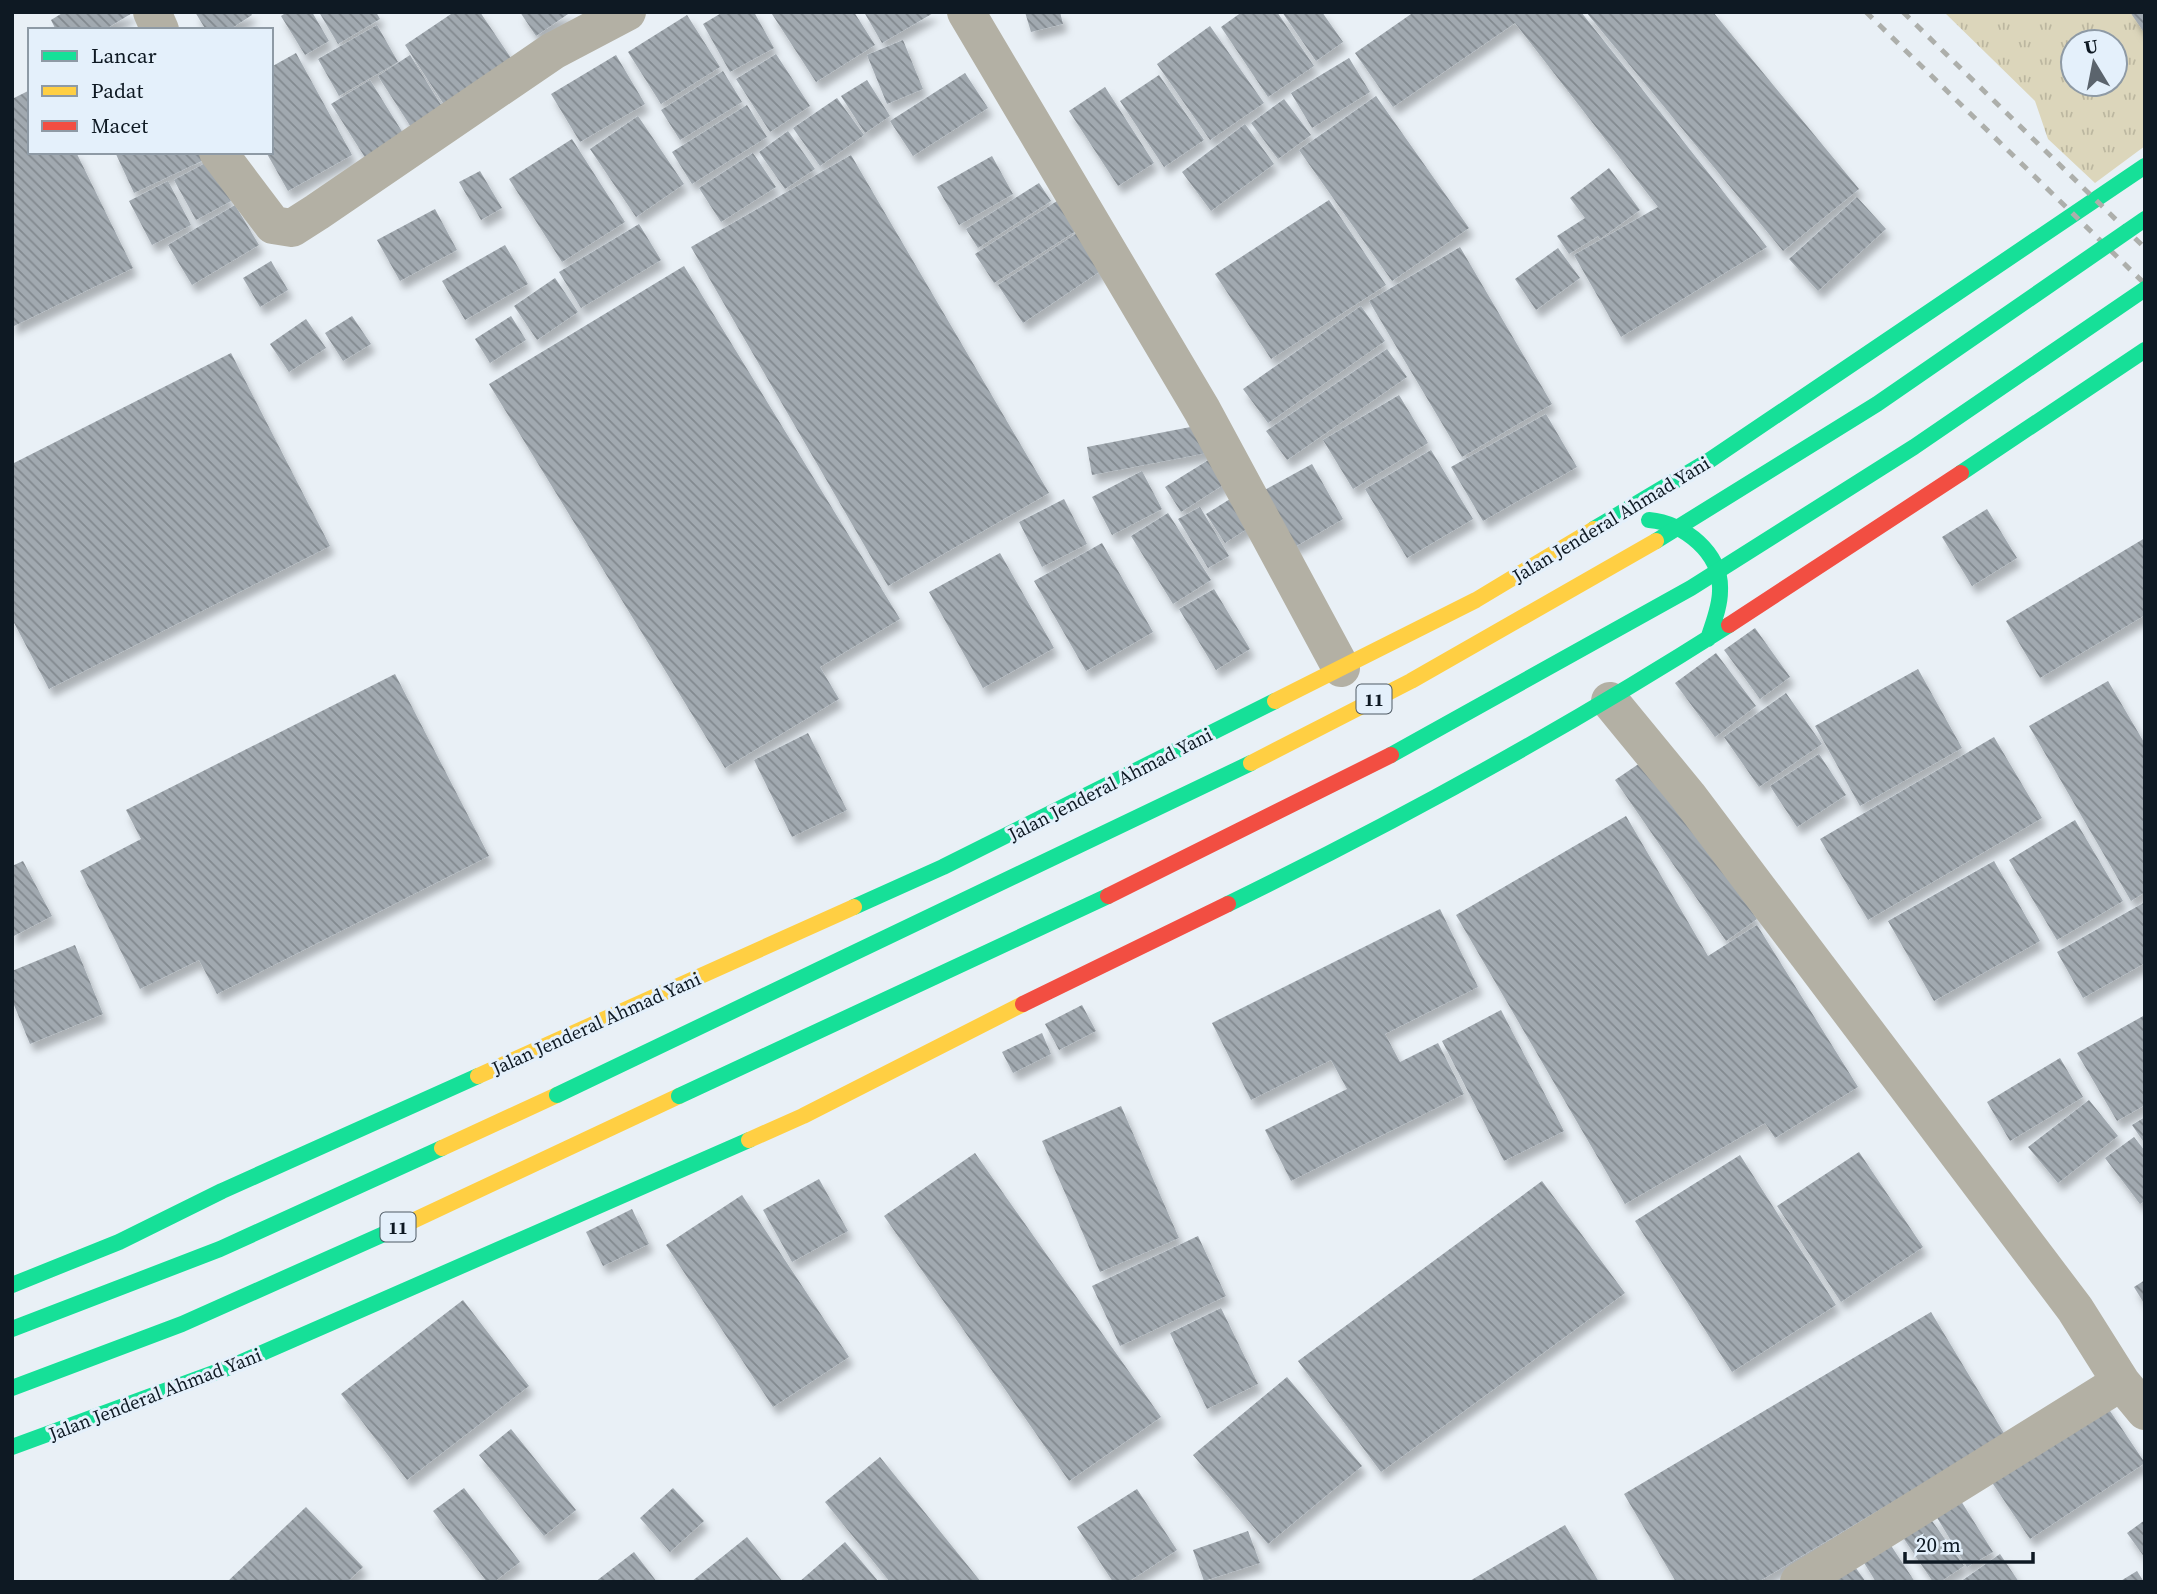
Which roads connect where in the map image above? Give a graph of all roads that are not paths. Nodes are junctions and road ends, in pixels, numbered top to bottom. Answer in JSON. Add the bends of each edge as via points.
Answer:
{"nodes":[{"id":1,"x":152,"y":12,"type":"edge"},
{"id":2,"x":626,"y":12,"type":"edge"},
{"id":3,"x":966,"y":12,"type":"edge"},
{"id":4,"x":159,"y":28,"type":"edge"},
{"id":5,"x":220,"y":154,"type":"edge"},
{"id":6,"x":2145,"y":166,"type":"edge"},
{"id":7,"x":2145,"y":219,"type":"edge"},
{"id":8,"x":2145,"y":289,"type":"edge"},
{"id":9,"x":2145,"y":350,"type":"edge"},
{"id":10,"x":1612,"y":521,"type":"junction"},
{"id":11,"x":1708,"y":639,"type":"junction"},
{"id":12,"x":1341,"y":668,"type":"junction"},
{"id":13,"x":1611,"y":701,"type":"junction"},
{"id":14,"x":12,"y":1284,"type":"edge"},
{"id":15,"x":12,"y":1329,"type":"edge"},
{"id":16,"x":2121,"y":1382,"type":"junction"},
{"id":17,"x":12,"y":1388,"type":"edge"},
{"id":18,"x":2145,"y":1411,"type":"edge"},
{"id":19,"x":12,"y":1447,"type":"edge"},
{"id":20,"x":1799,"y":1582,"type":"edge"}],
"edges":[{"from":1,"to":4,"type":"street"},
{"from":2,"to":5,"type":"street","via":[[553,51],[292,228],[273,225]]},
{"from":3,"to":12,"type":"street","via":[[1202,410]]},
{"from":6,"to":10,"type":"main road","name":"Jalan Jenderal Ahmad Yani","via":[[1710,460]]},
{"from":7,"to":15,"type":"main road","name":"Jalan Jenderal Ahmad Yani","number":"11","bridge":true,"via":[[1881,402],[1713,508],[1408,682],[1142,816],[215,1259]]},
{"from":8,"to":17,"type":"main road","number":"11","bridge":true,"via":[[1914,447],[1690,588],[1420,741],[1164,870],[116,1353]]},
{"from":9,"to":11,"type":"main road","name":"Jalan Jenderal Ahmad Yani"},
{"from":10,"to":11,"type":"main road","via":[[1655,520],[1680,526],[1708,554],[1720,587]]},
{"from":10,"to":12,"type":"main road","name":"Jalan Jenderal Ahmad Yani","via":[[1476,600]]},
{"from":11,"to":13,"type":"main road","name":"Jalan Jenderal Ahmad Yani"},
{"from":12,"to":14,"type":"main road","name":"Jalan Jenderal Ahmad Yani","via":[[937,870],[222,1191],[154,1228]]},
{"from":13,"to":16,"type":"street","via":[[1688,796],[2075,1309]]},
{"from":13,"to":19,"type":"main road","name":"Jalan Jenderal Ahmad Yani","via":[[1362,839],[803,1116],[230,1367]]},
{"from":16,"to":18,"type":"street"},
{"from":16,"to":20,"type":"street"}]}
